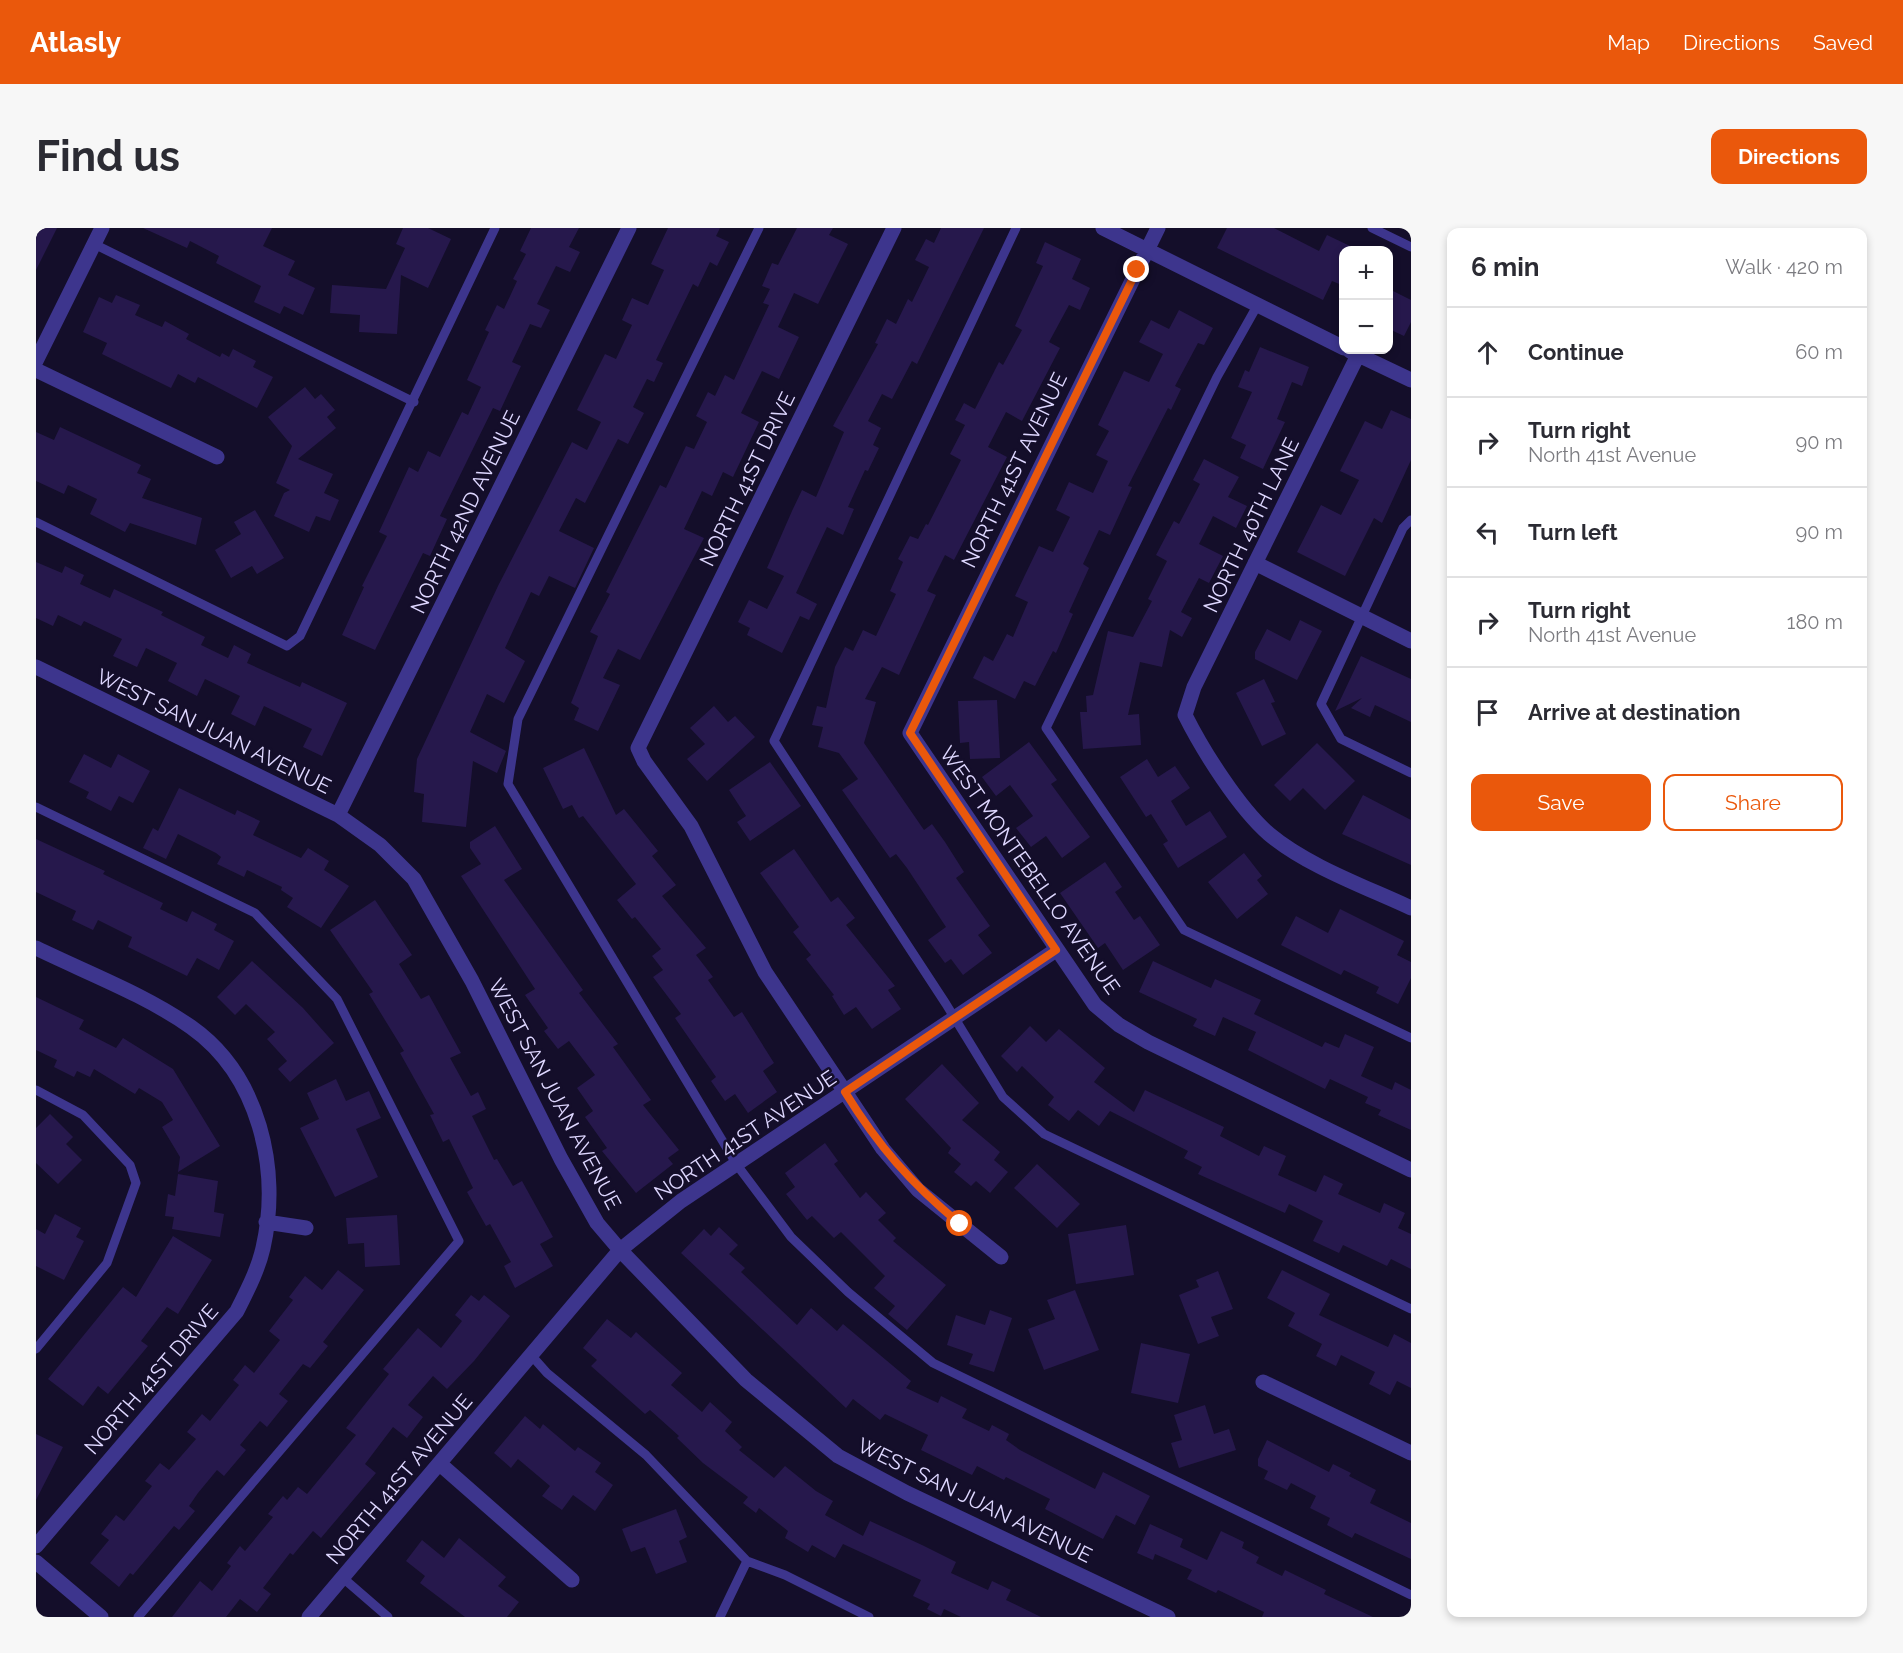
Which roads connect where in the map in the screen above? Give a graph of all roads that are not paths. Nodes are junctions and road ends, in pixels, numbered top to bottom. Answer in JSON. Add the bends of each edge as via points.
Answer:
{"nodes":[{"id":1,"x":102,"y":228,"type":"edge"},
{"id":2,"x":495,"y":228,"type":"edge"},
{"id":3,"x":629,"y":228,"type":"edge"},
{"id":4,"x":759,"y":228,"type":"edge"},
{"id":5,"x":894,"y":228,"type":"edge"},
{"id":6,"x":1016,"y":228,"type":"edge"},
{"id":7,"x":1103,"y":228,"type":"edge"},
{"id":8,"x":1158,"y":228,"type":"edge"},
{"id":9,"x":1372,"y":228,"type":"edge"},
{"id":10,"x":94,"y":244,"type":"junction"},
{"id":11,"x":1411,"y":247,"type":"edge"},
{"id":12,"x":1147,"y":250,"type":"junction"},
{"id":13,"x":1257,"y":306,"type":"junction"},
{"id":14,"x":1339,"y":346,"type":"edge"},
{"id":15,"x":1348,"y":354,"type":"edge"},
{"id":16,"x":1355,"y":354,"type":"edge"},
{"id":17,"x":36,"y":361,"type":"edge"},
{"id":18,"x":36,"y":370,"type":"edge"},
{"id":19,"x":1411,"y":380,"type":"edge"},
{"id":20,"x":414,"y":402,"type":"junction"},
{"id":21,"x":217,"y":457,"type":"dead end"},
{"id":22,"x":1411,"y":520,"type":"edge"},
{"id":23,"x":36,"y":522,"type":"edge"},
{"id":24,"x":1255,"y":564,"type":"junction"},
{"id":25,"x":1361,"y":616,"type":"junction"},
{"id":26,"x":1411,"y":641,"type":"edge"},
{"id":27,"x":36,"y":667,"type":"edge"},
{"id":28,"x":910,"y":733,"type":"joint"},
{"id":29,"x":1411,"y":773,"type":"edge"},
{"id":30,"x":36,"y":807,"type":"edge"},
{"id":31,"x":338,"y":815,"type":"junction"},
{"id":32,"x":1411,"y":908,"type":"edge"},
{"id":33,"x":36,"y":948,"type":"edge"},
{"id":34,"x":1056,"y":950,"type":"junction"},
{"id":35,"x":954,"y":1017,"type":"junction"},
{"id":36,"x":1411,"y":1038,"type":"edge"},
{"id":37,"x":36,"y":1090,"type":"edge"},
{"id":38,"x":845,"y":1092,"type":"junction"},
{"id":39,"x":737,"y":1165,"type":"junction"},
{"id":40,"x":1411,"y":1170,"type":"edge"},
{"id":41,"x":266,"y":1222,"type":"junction"},
{"id":42,"x":306,"y":1228,"type":"dead end"},
{"id":43,"x":620,"y":1250,"type":"junction"},
{"id":44,"x":1000,"y":1257,"type":"dead end"},
{"id":45,"x":1411,"y":1309,"type":"edge"},
{"id":46,"x":36,"y":1349,"type":"edge"},
{"id":47,"x":531,"y":1355,"type":"junction"},
{"id":48,"x":1263,"y":1382,"type":"dead end"},
{"id":49,"x":1411,"y":1453,"type":"edge"},
{"id":50,"x":440,"y":1464,"type":"junction"},
{"id":51,"x":36,"y":1546,"type":"edge"},
{"id":52,"x":747,"y":1561,"type":"junction"},
{"id":53,"x":36,"y":1562,"type":"edge"},
{"id":54,"x":343,"y":1578,"type":"junction"},
{"id":55,"x":572,"y":1580,"type":"dead end"},
{"id":56,"x":1411,"y":1595,"type":"edge"},
{"id":57,"x":101,"y":1617,"type":"edge"},
{"id":58,"x":138,"y":1617,"type":"edge"},
{"id":59,"x":309,"y":1617,"type":"edge"},
{"id":60,"x":388,"y":1617,"type":"edge"},
{"id":61,"x":720,"y":1617,"type":"edge"},
{"id":62,"x":869,"y":1617,"type":"edge"},
{"id":63,"x":1168,"y":1617,"type":"edge"}],
"edges":[{"from":1,"to":10,"type":"street"},
{"from":2,"to":20,"type":"lane"},
{"from":3,"to":31,"type":"street","name":"NORTH 42ND AVENUE"},
{"from":4,"to":39,"type":"lane","via":[[518,719],[508,784]]},
{"from":5,"to":38,"type":"street","name":"NORTH 41ST DRIVE","via":[[639,748],[644,761],[691,826],[765,972]]},
{"from":6,"to":35,"type":"lane","via":[[774,741]]},
{"from":7,"to":12,"type":"street"},
{"from":8,"to":12,"type":"street","name":"NORTH 41ST AVENUE"},
{"from":9,"to":11,"type":"lane"},
{"from":10,"to":17,"type":"street"},
{"from":10,"to":20,"type":"lane"},
{"from":12,"to":13,"type":"street"},
{"from":12,"to":28,"type":"street","name":"NORTH 41ST AVENUE"},
{"from":13,"to":14,"type":"street"},
{"from":13,"to":36,"type":"lane","via":[[1217,377],[1046,728],[1184,930]]},
{"from":15,"to":24,"type":"street","name":"NORTH 40TH LANE"},
{"from":16,"to":19,"type":"street"},
{"from":18,"to":21,"type":"street"},
{"from":20,"to":23,"type":"lane","via":[[300,636],[287,646]]},
{"from":22,"to":25,"type":"lane","via":[[1403,528]]},
{"from":24,"to":25,"type":"street"},
{"from":24,"to":32,"type":"street","name":"NORTH 40TH LANE","via":[[1194,687],[1185,715],[1247,811],[1269,834],[1293,851]]},
{"from":25,"to":26,"type":"street"},
{"from":25,"to":29,"type":"lane","via":[[1321,704],[1341,739]]},
{"from":27,"to":31,"type":"street","name":"WEST SAN JUAN AVENUE"},
{"from":28,"to":34,"type":"street","name":"WEST MONTEBELLO AVENUE"},
{"from":30,"to":58,"type":"lane","via":[[255,913],[337,999],[459,1241]]},
{"from":31,"to":43,"type":"street","name":"WEST SAN JUAN AVENUE","via":[[380,845],[414,879],[472,981],[561,1159],[597,1223]]},
{"from":33,"to":41,"type":"street","name":"NORTH 41ST DRIVE","via":[[158,1007],[200,1035],[226,1059],[262,1131],[269,1158]]},
{"from":34,"to":35,"type":"street","name":"NORTH 41ST AVENUE"},
{"from":34,"to":40,"type":"street","name":"WEST MONTEBELLO AVENUE","via":[[1095,1005],[1119,1025]]},
{"from":35,"to":38,"type":"street","name":"NORTH 41ST AVENUE"},
{"from":35,"to":45,"type":"lane","via":[[1003,1097],[1044,1134]]},
{"from":37,"to":46,"type":"lane","via":[[83,1115],[130,1165],[136,1183],[107,1263]]},
{"from":38,"to":39,"type":"street","name":"NORTH 41ST AVENUE"},
{"from":38,"to":44,"type":"street","via":[[883,1149],[918,1190]]},
{"from":39,"to":43,"type":"street","name":"NORTH 41ST AVENUE","via":[[681,1200]]},
{"from":39,"to":56,"type":"lane","via":[[791,1237],[848,1292],[933,1363]]},
{"from":41,"to":42,"type":"street"},
{"from":41,"to":51,"type":"street","name":"NORTH 41ST DRIVE","via":[[263,1248],[237,1311]]},
{"from":43,"to":47,"type":"street","name":"NORTH 41ST AVENUE"},
{"from":43,"to":63,"type":"street","name":"WEST SAN JUAN AVENUE","via":[[746,1380],[838,1456]]},
{"from":47,"to":50,"type":"street","name":"NORTH 41ST AVENUE"},
{"from":47,"to":52,"type":"lane","via":[[547,1373],[646,1455]]},
{"from":48,"to":49,"type":"street"},
{"from":50,"to":54,"type":"street","name":"NORTH 41ST AVENUE"},
{"from":50,"to":55,"type":"street"},
{"from":52,"to":61,"type":"lane"},
{"from":52,"to":62,"type":"lane","via":[[785,1575]]},
{"from":53,"to":57,"type":"street"},
{"from":54,"to":59,"type":"street","name":"NORTH 41ST AVENUE"},
{"from":54,"to":60,"type":"lane"}]}
